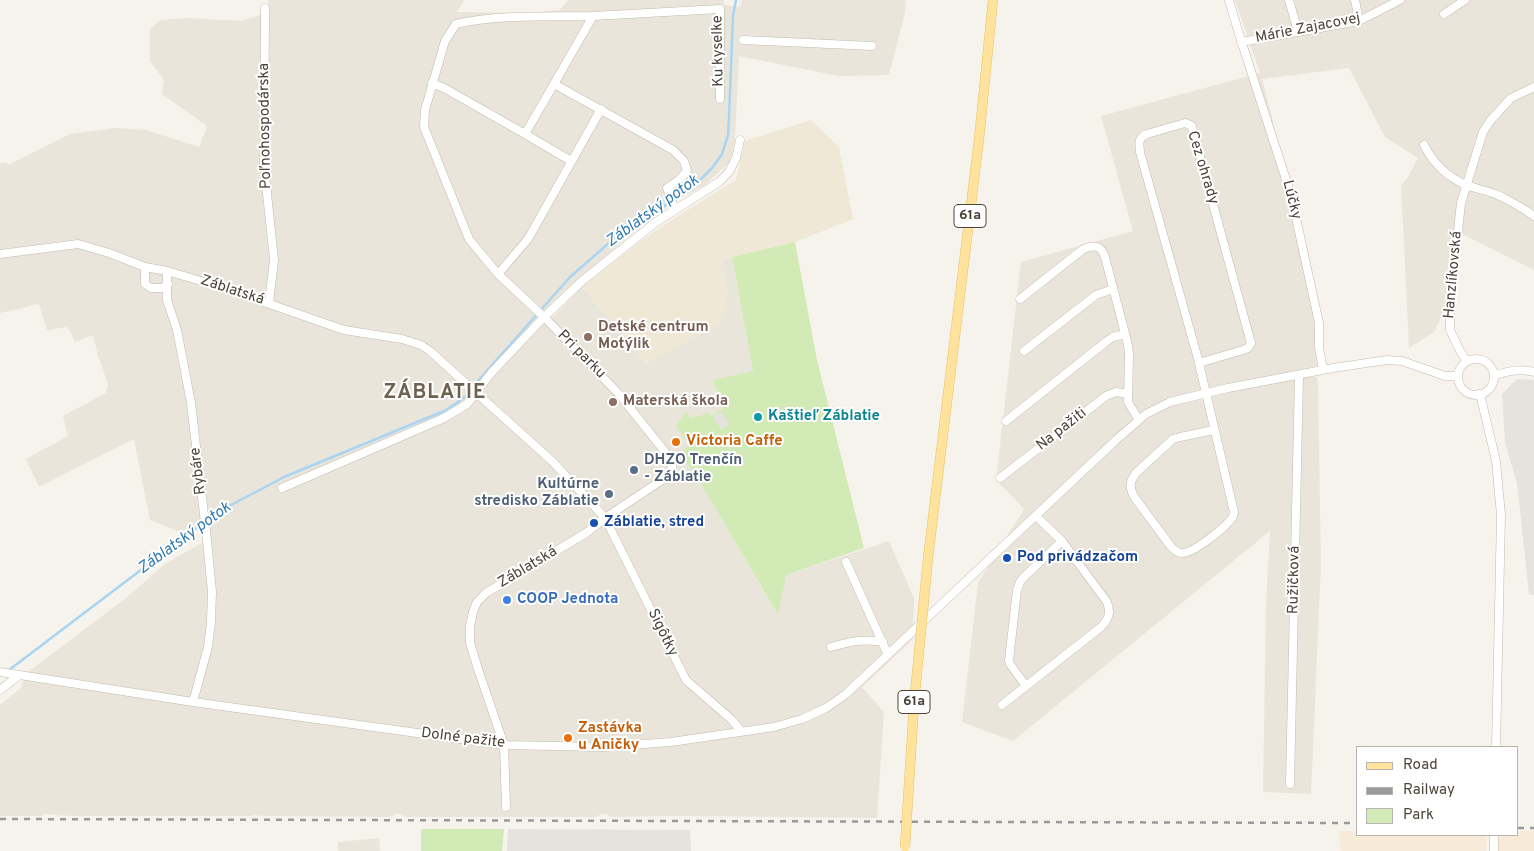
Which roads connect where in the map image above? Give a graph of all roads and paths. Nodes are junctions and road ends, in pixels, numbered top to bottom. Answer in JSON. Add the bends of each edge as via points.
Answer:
{"nodes":[{"id":1,"x":993,"y":0,"type":"edge"},
{"id":2,"x":1229,"y":0,"type":"edge"},
{"id":3,"x":1289,"y":0,"type":"edge"},
{"id":4,"x":1355,"y":0,"type":"edge"},
{"id":5,"x":1400,"y":0,"type":"edge"},
{"id":6,"x":1466,"y":0,"type":"edge"},
{"id":7,"x":266,"y":8,"type":"dead end"},
{"id":8,"x":1444,"y":14,"type":"dead end"},
{"id":9,"x":593,"y":16,"type":"junction"},
{"id":10,"x":1359,"y":21,"type":"junction"},
{"id":11,"x":1298,"y":32,"type":"junction"},
{"id":12,"x":1240,"y":38,"type":"junction"},
{"id":13,"x":743,"y":40,"type":"dead end"},
{"id":14,"x":872,"y":46,"type":"dead end"},
{"id":15,"x":432,"y":83,"type":"junction"},
{"id":16,"x":554,"y":84,"type":"junction"},
{"id":17,"x":1534,"y":87,"type":"edge"},
{"id":18,"x":720,"y":99,"type":"dead end"},
{"id":19,"x":601,"y":110,"type":"junction"},
{"id":20,"x":525,"y":134,"type":"junction"},
{"id":21,"x":740,"y":140,"type":"dead end"},
{"id":22,"x":1424,"y":145,"type":"dead end"},
{"id":23,"x":571,"y":160,"type":"junction"},
{"id":24,"x":1467,"y":185,"type":"junction"},
{"id":25,"x":674,"y":208,"type":"junction"},
{"id":26,"x":1534,"y":216,"type":"edge"},
{"id":27,"x":0,"y":254,"type":"edge"},
{"id":28,"x":145,"y":267,"type":"junction"},
{"id":29,"x":167,"y":271,"type":"junction"},
{"id":30,"x":498,"y":274,"type":"junction"},
{"id":31,"x":168,"y":284,"type":"junction"},
{"id":32,"x":1113,"y":289,"type":"junction"},
{"id":33,"x":1020,"y":299,"type":"dead end"},
{"id":34,"x":269,"y":303,"type":"junction"},
{"id":35,"x":544,"y":317,"type":"junction"},
{"id":36,"x":1125,"y":334,"type":"junction"},
{"id":37,"x":1024,"y":351,"type":"dead end"},
{"id":38,"x":1468,"y":361,"type":"junction"},
{"id":39,"x":1199,"y":363,"type":"junction"},
{"id":40,"x":1323,"y":370,"type":"junction"},
{"id":41,"x":1534,"y":372,"type":"edge"},
{"id":42,"x":1299,"y":376,"type":"junction"},
{"id":43,"x":1458,"y":376,"type":"junction"},
{"id":44,"x":1494,"y":376,"type":"junction"},
{"id":45,"x":476,"y":392,"type":"junction"},
{"id":46,"x":1206,"y":393,"type":"junction"},
{"id":47,"x":1128,"y":394,"type":"junction"},
{"id":48,"x":1480,"y":394,"type":"junction"},
{"id":49,"x":1139,"y":420,"type":"junction"},
{"id":50,"x":1006,"y":421,"type":"dead end"},
{"id":51,"x":1214,"y":430,"type":"junction"},
{"id":52,"x":1000,"y":478,"type":"dead end"},
{"id":53,"x":282,"y":488,"type":"dead end"},
{"id":54,"x":1036,"y":516,"type":"junction"},
{"id":55,"x":605,"y":518,"type":"junction"},
{"id":56,"x":1062,"y":541,"type":"junction"},
{"id":57,"x":846,"y":562,"type":"dead end"},
{"id":58,"x":883,"y":642,"type":"junction"},
{"id":59,"x":831,"y":647,"type":"dead end"},
{"id":60,"x":888,"y":655,"type":"junction"},
{"id":61,"x":0,"y":672,"type":"edge"},
{"id":62,"x":15,"y":675,"type":"junction"},
{"id":63,"x":1026,"y":686,"type":"junction"},
{"id":64,"x":0,"y":690,"type":"edge"},
{"id":65,"x":193,"y":702,"type":"junction"},
{"id":66,"x":1002,"y":705,"type":"dead end"},
{"id":67,"x":742,"y":731,"type":"junction"},
{"id":68,"x":504,"y":745,"type":"junction"},
{"id":69,"x":1496,"y":746,"type":"edge"},
{"id":70,"x":1290,"y":784,"type":"dead end"},
{"id":71,"x":506,"y":807,"type":"dead end"},
{"id":72,"x":1494,"y":836,"type":"edge"},
{"id":73,"x":905,"y":850,"type":"edge"},
{"id":74,"x":1494,"y":851,"type":"edge"}],
"edges":[{"from":1,"to":73,"type":"main road","number":"61a","bridge":true,"via":[[980,139],[928,558]]},
{"from":2,"to":12,"type":"street","name":"Lúčky"},
{"from":3,"to":11,"type":"street"},
{"from":4,"to":10,"type":"street"},
{"from":5,"to":10,"type":"street","name":"Márie Zajacovej"},
{"from":6,"to":8,"type":"street"},
{"from":7,"to":34,"type":"street","name":"Poľnohospodárska","via":[[264,165],[274,260]]},
{"from":9,"to":15,"type":"street","name":"Ku kyselke","via":[[517,17],[456,24],[445,41]]},
{"from":9,"to":16,"type":"street"},
{"from":9,"to":18,"type":"street","name":"Ku kyselke","via":[[720,9]]},
{"from":10,"to":11,"type":"street","name":"Márie Zajacovej"},
{"from":11,"to":12,"type":"street","name":"Márie Zajacovej"},
{"from":12,"to":40,"type":"street","name":"Lúčky","via":[[1292,195],[1319,323]]},
{"from":13,"to":14,"type":"street"},
{"from":15,"to":20,"type":"street"},
{"from":15,"to":30,"type":"street","name":"Ku kyselke","via":[[424,110],[424,127],[469,239]]},
{"from":16,"to":19,"type":"street"},
{"from":16,"to":20,"type":"street"},
{"from":17,"to":24,"type":"street","name":"Hanzlíkovská","via":[[1511,98],[1490,121],[1483,132]]},
{"from":19,"to":23,"type":"street"},
{"from":19,"to":25,"type":"street","via":[[674,150],[684,160],[687,170],[666,188]]},
{"from":20,"to":23,"type":"street"},
{"from":21,"to":25,"type":"street","via":[[729,172],[719,182]]},
{"from":22,"to":24,"type":"street","via":[[1448,175]]},
{"from":23,"to":30,"type":"street","via":[[528,239]]},
{"from":24,"to":26,"type":"street","via":[[1522,207]]},
{"from":24,"to":38,"type":"street","name":"Hanzlíkovská","via":[[1461,203],[1450,330]]},
{"from":25,"to":35,"type":"street"},
{"from":27,"to":28,"type":"street","name":"Záblatská","via":[[78,244]]},
{"from":28,"to":29,"type":"street","name":"Záblatská"},
{"from":28,"to":31,"type":"street","via":[[146,284],[151,288],[162,288]]},
{"from":29,"to":31,"type":"street","name":"Rybáre"},
{"from":29,"to":34,"type":"street","name":"Záblatská"},
{"from":30,"to":35,"type":"street","name":"Ku kyselke"},
{"from":31,"to":65,"type":"street","name":"Rybáre","via":[[167,300],[177,330],[191,403],[212,592],[208,647]]},
{"from":32,"to":33,"type":"street","via":[[1103,251],[1095,246],[1082,250]]},
{"from":32,"to":36,"type":"street"},
{"from":32,"to":37,"type":"street","via":[[1096,295]]},
{"from":34,"to":45,"type":"street","name":"Záblatská","via":[[344,330],[421,345]]},
{"from":35,"to":45,"type":"street"},
{"from":35,"to":55,"type":"street","name":"Pri parku","via":[[618,392],[673,464],[668,476]]},
{"from":36,"to":47,"type":"street","via":[[1129,354]]},
{"from":36,"to":50,"type":"street","via":[[1107,340]]},
{"from":38,"to":43,"type":"street"},
{"from":38,"to":44,"type":"street","via":[[1478,359],[1487,362]]},
{"from":39,"to":39,"type":"street","name":"Cez ohrady","via":[[1243,350],[1251,343],[1192,126],[1186,123],[1141,136],[1139,141]]},
{"from":39,"to":46,"type":"street","name":"Cez ohrady"},
{"from":40,"to":42,"type":"street","name":"Dolné pažite"},
{"from":40,"to":43,"type":"street","name":"Dolné pažite","via":[[1387,360],[1402,361],[1444,376]]},
{"from":41,"to":44,"type":"street","via":[[1508,371]]},
{"from":42,"to":46,"type":"street","name":"Dolné pažite"},
{"from":42,"to":70,"type":"street","name":"Ružičková"},
{"from":43,"to":48,"type":"street","via":[[1464,391]]},
{"from":44,"to":48,"type":"street","via":[[1492,386]]},
{"from":45,"to":53,"type":"street","via":[[467,404],[444,418]]},
{"from":45,"to":55,"type":"street","name":"Záblatská","via":[[553,462]]},
{"from":46,"to":49,"type":"street","name":"Dolné pažite","via":[[1170,402]]},
{"from":46,"to":51,"type":"street","name":"Cez ohrady"},
{"from":47,"to":49,"type":"street","via":[[1129,405]]},
{"from":47,"to":52,"type":"street","name":"Na pažiti","via":[[1116,392],[1106,396]]},
{"from":48,"to":69,"type":"street","via":[[1496,461],[1501,514]]},
{"from":49,"to":54,"type":"street","name":"Dolné pažite"},
{"from":51,"to":51,"type":"street","via":[[1169,441],[1137,472],[1130,484],[1135,498],[1169,544],[1182,553],[1192,552],[1233,517]]},
{"from":54,"to":56,"type":"street"},
{"from":54,"to":60,"type":"street","name":"Dolné pažite"},
{"from":55,"to":67,"type":"street","name":"Sigôtky","via":[[686,680]]},
{"from":55,"to":68,"type":"street","name":"Záblatská","via":[[586,533],[486,593],[473,612],[470,643]]},
{"from":56,"to":63,"type":"street","via":[[1023,578],[1017,590],[1010,660]]},
{"from":56,"to":63,"type":"street","via":[[1107,602],[1108,618]]},
{"from":57,"to":58,"type":"street"},
{"from":58,"to":59,"type":"street","via":[[870,639]]},
{"from":58,"to":60,"type":"street"},
{"from":60,"to":67,"type":"street","name":"Dolné pažite","via":[[826,708],[793,723]]},
{"from":61,"to":62,"type":"street","name":"Dolné pažite"},
{"from":62,"to":64,"type":"street"},
{"from":62,"to":65,"type":"street","name":"Dolné pažite"},
{"from":63,"to":66,"type":"street"},
{"from":65,"to":68,"type":"street","name":"Dolné pažite"},
{"from":67,"to":68,"type":"street","name":"Dolné pažite","via":[[671,742],[604,747]]},
{"from":68,"to":71,"type":"street","name":"Záblatská"},
{"from":72,"to":74,"type":"street"}]}
